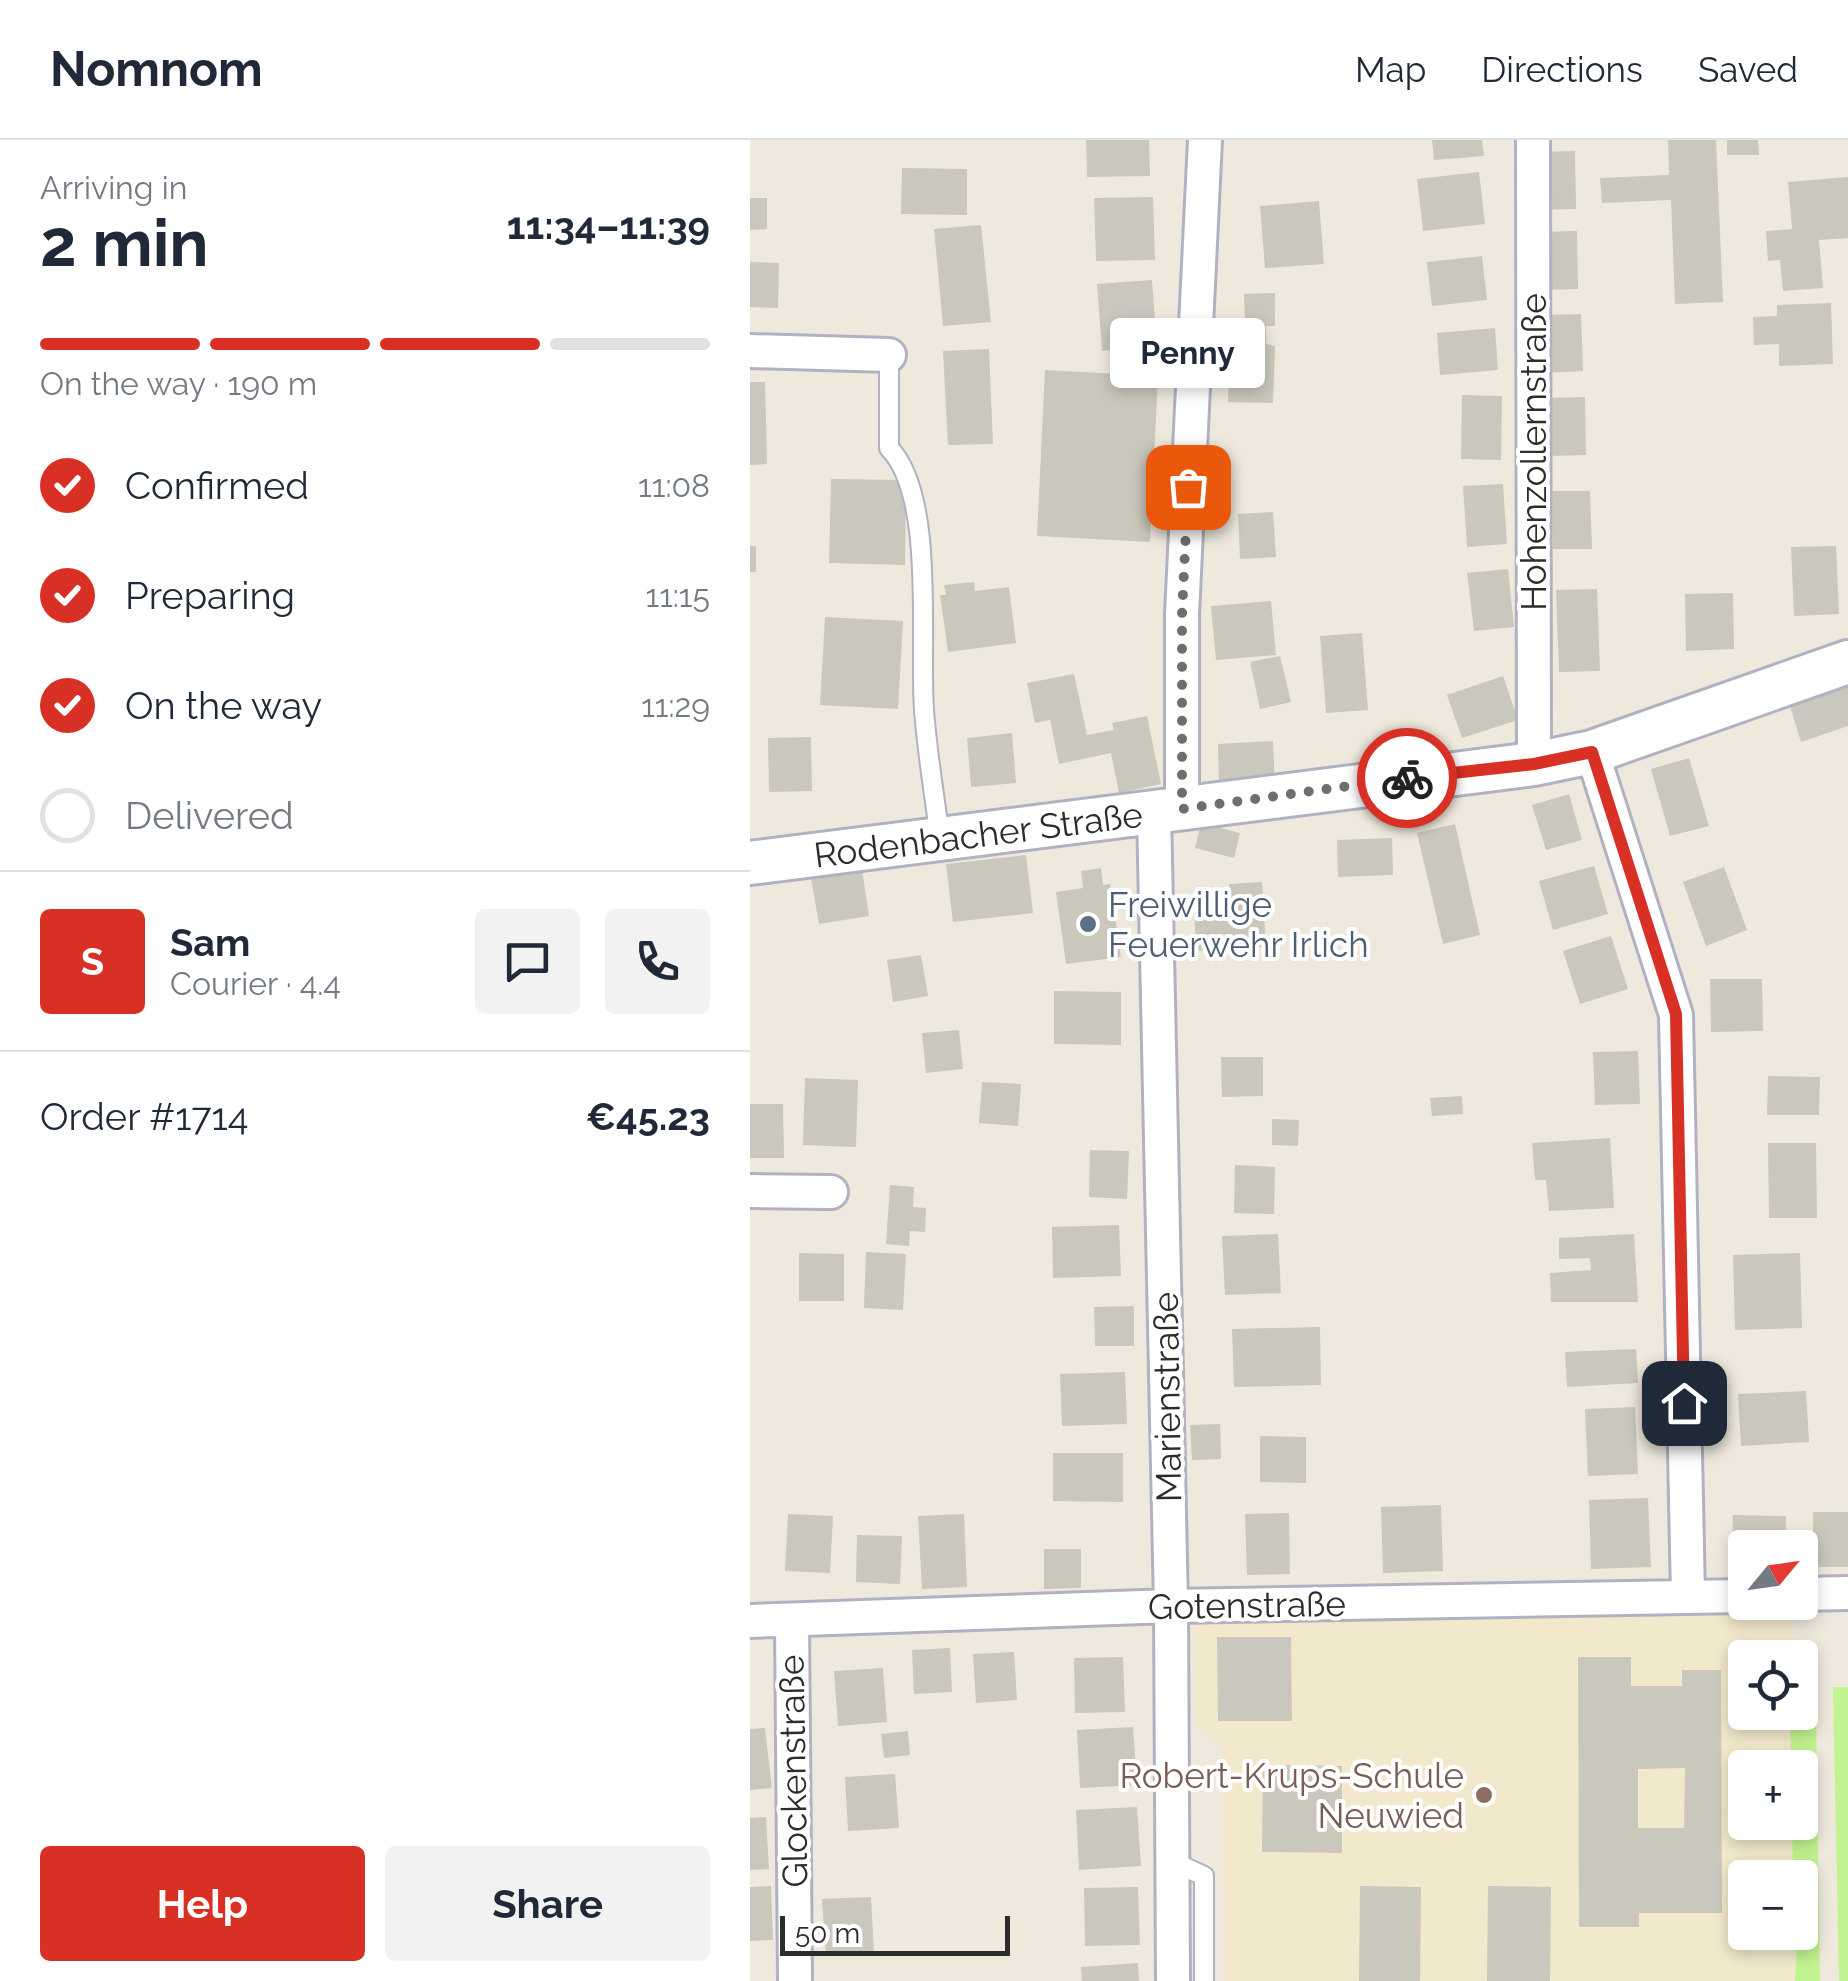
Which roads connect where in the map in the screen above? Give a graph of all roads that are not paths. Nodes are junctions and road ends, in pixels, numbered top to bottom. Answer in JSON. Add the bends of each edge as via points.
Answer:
{"nodes":[{"id":1,"x":1205,"y":140,"type":"edge"},
{"id":2,"x":1532,"y":140,"type":"edge"},
{"id":3,"x":750,"y":351,"type":"edge"},
{"id":4,"x":890,"y":355,"type":"joint"},
{"id":5,"x":1848,"y":662,"type":"edge"},
{"id":6,"x":1592,"y":752,"type":"junction"},
{"id":7,"x":1534,"y":764,"type":"junction"},
{"id":8,"x":1168,"y":811,"type":"junction"},
{"id":9,"x":940,"y":841,"type":"junction"},
{"id":10,"x":750,"y":862,"type":"edge"},
{"id":11,"x":750,"y":1191,"type":"edge"},
{"id":12,"x":831,"y":1192,"type":"dead end"},
{"id":13,"x":1818,"y":1594,"type":"edge"},
{"id":14,"x":1848,"y":1594,"type":"edge"},
{"id":15,"x":1728,"y":1596,"type":"edge"},
{"id":16,"x":1688,"y":1597,"type":"junction"},
{"id":17,"x":1170,"y":1606,"type":"junction"},
{"id":18,"x":750,"y":1620,"type":"edge"},
{"id":19,"x":792,"y":1621,"type":"junction"},
{"id":20,"x":1174,"y":1862,"type":"junction"},
{"id":21,"x":796,"y":1981,"type":"edge"},
{"id":22,"x":1173,"y":1981,"type":"edge"},
{"id":23,"x":1204,"y":1981,"type":"edge"}],
"edges":[{"from":1,"to":8,"type":"street","name":"Marienstraße"},
{"from":2,"to":7,"type":"street","name":"Hohenzollernstraße"},
{"from":3,"to":4,"type":"street"},
{"from":4,"to":9,"type":"lane","via":[[889,448],[902,461],[918,507],[924,711]]},
{"from":5,"to":6,"type":"street","name":"Rodenbacher Straße"},
{"from":6,"to":7,"type":"street","name":"Rodenbacher Straße"},
{"from":6,"to":16,"type":"street","via":[[1676,1014]]},
{"from":7,"to":8,"type":"street","name":"Rodenbacher Straße"},
{"from":8,"to":9,"type":"street","name":"Rodenbacher Straße"},
{"from":8,"to":17,"type":"street","name":"Marienstraße"},
{"from":9,"to":10,"type":"street","name":"Rodenbacher Straße"},
{"from":11,"to":12,"type":"street"},
{"from":13,"to":14,"type":"street"},
{"from":15,"to":16,"type":"street","name":"Gotenstraße"},
{"from":16,"to":17,"type":"street","name":"Gotenstraße"},
{"from":17,"to":19,"type":"street","name":"Gotenstraße"},
{"from":17,"to":20,"type":"street","name":"Marienstraße"},
{"from":18,"to":19,"type":"street","name":"Gotenstraße"},
{"from":19,"to":21,"type":"street","name":"Glockenstraße"},
{"from":20,"to":22,"type":"street","name":"Marienstraße"},
{"from":20,"to":23,"type":"lane","via":[[1204,1876]]}]}
